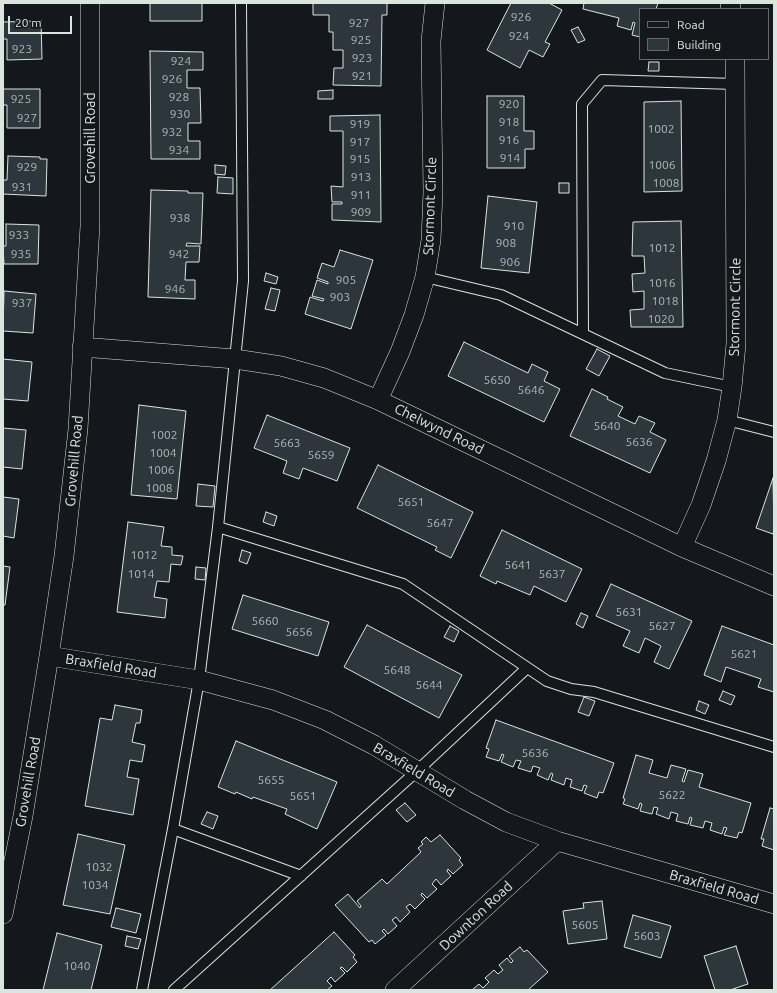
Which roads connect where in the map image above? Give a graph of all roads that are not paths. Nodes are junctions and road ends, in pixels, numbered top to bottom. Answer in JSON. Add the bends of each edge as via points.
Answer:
{"nodes":[{"id":1,"x":90,"y":3,"type":"edge"},
{"id":2,"x":240,"y":3,"type":"edge"},
{"id":3,"x":435,"y":3,"type":"edge"},
{"id":4,"x":735,"y":60,"type":"edge"},
{"id":5,"x":736,"y":84,"type":"junction"},
{"id":6,"x":425,"y":277,"type":"junction"},
{"id":7,"x":583,"y":334,"type":"junction"},
{"id":8,"x":82,"y":347,"type":"junction"},
{"id":9,"x":235,"y":360,"type":"junction"},
{"id":10,"x":732,"y":387,"type":"junction"},
{"id":11,"x":378,"y":400,"type":"junction"},
{"id":12,"x":727,"y":420,"type":"junction"},
{"id":13,"x":774,"y":432,"type":"edge"},
{"id":14,"x":218,"y":527,"type":"junction"},
{"id":15,"x":682,"y":547,"type":"junction"},
{"id":16,"x":774,"y":586,"type":"edge"},
{"id":17,"x":49,"y":656,"type":"junction"},
{"id":18,"x":527,"y":668,"type":"junction"},
{"id":19,"x":199,"y":680,"type":"junction"},
{"id":20,"x":774,"y":747,"type":"edge"},
{"id":21,"x":417,"y":771,"type":"junction"},
{"id":22,"x":174,"y":829,"type":"junction"},
{"id":23,"x":557,"y":841,"type":"junction"},
{"id":24,"x":301,"y":876,"type":"junction"},
{"id":25,"x":774,"y":904,"type":"edge"},
{"id":26,"x":3,"y":914,"type":"edge"},
{"id":27,"x":142,"y":990,"type":"edge"},
{"id":28,"x":174,"y":990,"type":"edge"},
{"id":29,"x":395,"y":990,"type":"edge"}],
"edges":[{"from":1,"to":8,"type":"street","name":"Grovehill Road","via":[[90,226]]},
{"from":2,"to":9,"type":"lane","via":[[243,281]]},
{"from":3,"to":6,"type":"street","name":"Stormont Circle","via":[[431,41],[432,224]]},
{"from":4,"to":5,"type":"street","name":"Stormont Circle"},
{"from":5,"to":7,"type":"lane","via":[[602,80],[582,104]]},
{"from":5,"to":10,"type":"street","name":"Stormont Circle","via":[[736,344]]},
{"from":6,"to":7,"type":"lane","via":[[501,295]]},
{"from":6,"to":11,"type":"street","name":"Stormont Circle","via":[[408,330]]},
{"from":7,"to":10,"type":"lane","via":[[665,374]]},
{"from":8,"to":9,"type":"street","name":"Chelwynd Road"},
{"from":8,"to":17,"type":"street","name":"Grovehill Road","via":[[64,556]]},
{"from":9,"to":11,"type":"street","name":"Chelwynd Road","via":[[281,366],[324,378]]},
{"from":9,"to":14,"type":"lane"},
{"from":10,"to":12,"type":"street","name":"Stormont Circle"},
{"from":11,"to":15,"type":"street","name":"Chelwynd Road"},
{"from":12,"to":13,"type":"lane"},
{"from":12,"to":15,"type":"street","name":"Stormont Circle","via":[[704,498]]},
{"from":14,"to":18,"type":"lane","via":[[403,584]]},
{"from":14,"to":19,"type":"lane"},
{"from":15,"to":16,"type":"street","name":"Chelwynd Road"},
{"from":17,"to":19,"type":"street","name":"Braxfield Road"},
{"from":17,"to":26,"type":"street","name":"Grovehill Road","via":[[23,816]]},
{"from":18,"to":20,"type":"lane","via":[[553,683],[571,689],[594,692]]},
{"from":18,"to":21,"type":"lane"},
{"from":19,"to":21,"type":"street","name":"Braxfield Road","via":[[273,700],[325,720]]},
{"from":19,"to":22,"type":"lane"},
{"from":21,"to":23,"type":"street","name":"Braxfield Road","via":[[506,822]]},
{"from":21,"to":24,"type":"lane"},
{"from":22,"to":24,"type":"lane"},
{"from":22,"to":27,"type":"lane"},
{"from":23,"to":25,"type":"street","name":"Braxfield Road"},
{"from":23,"to":29,"type":"street","name":"Downton Road"},
{"from":24,"to":28,"type":"lane"}]}
